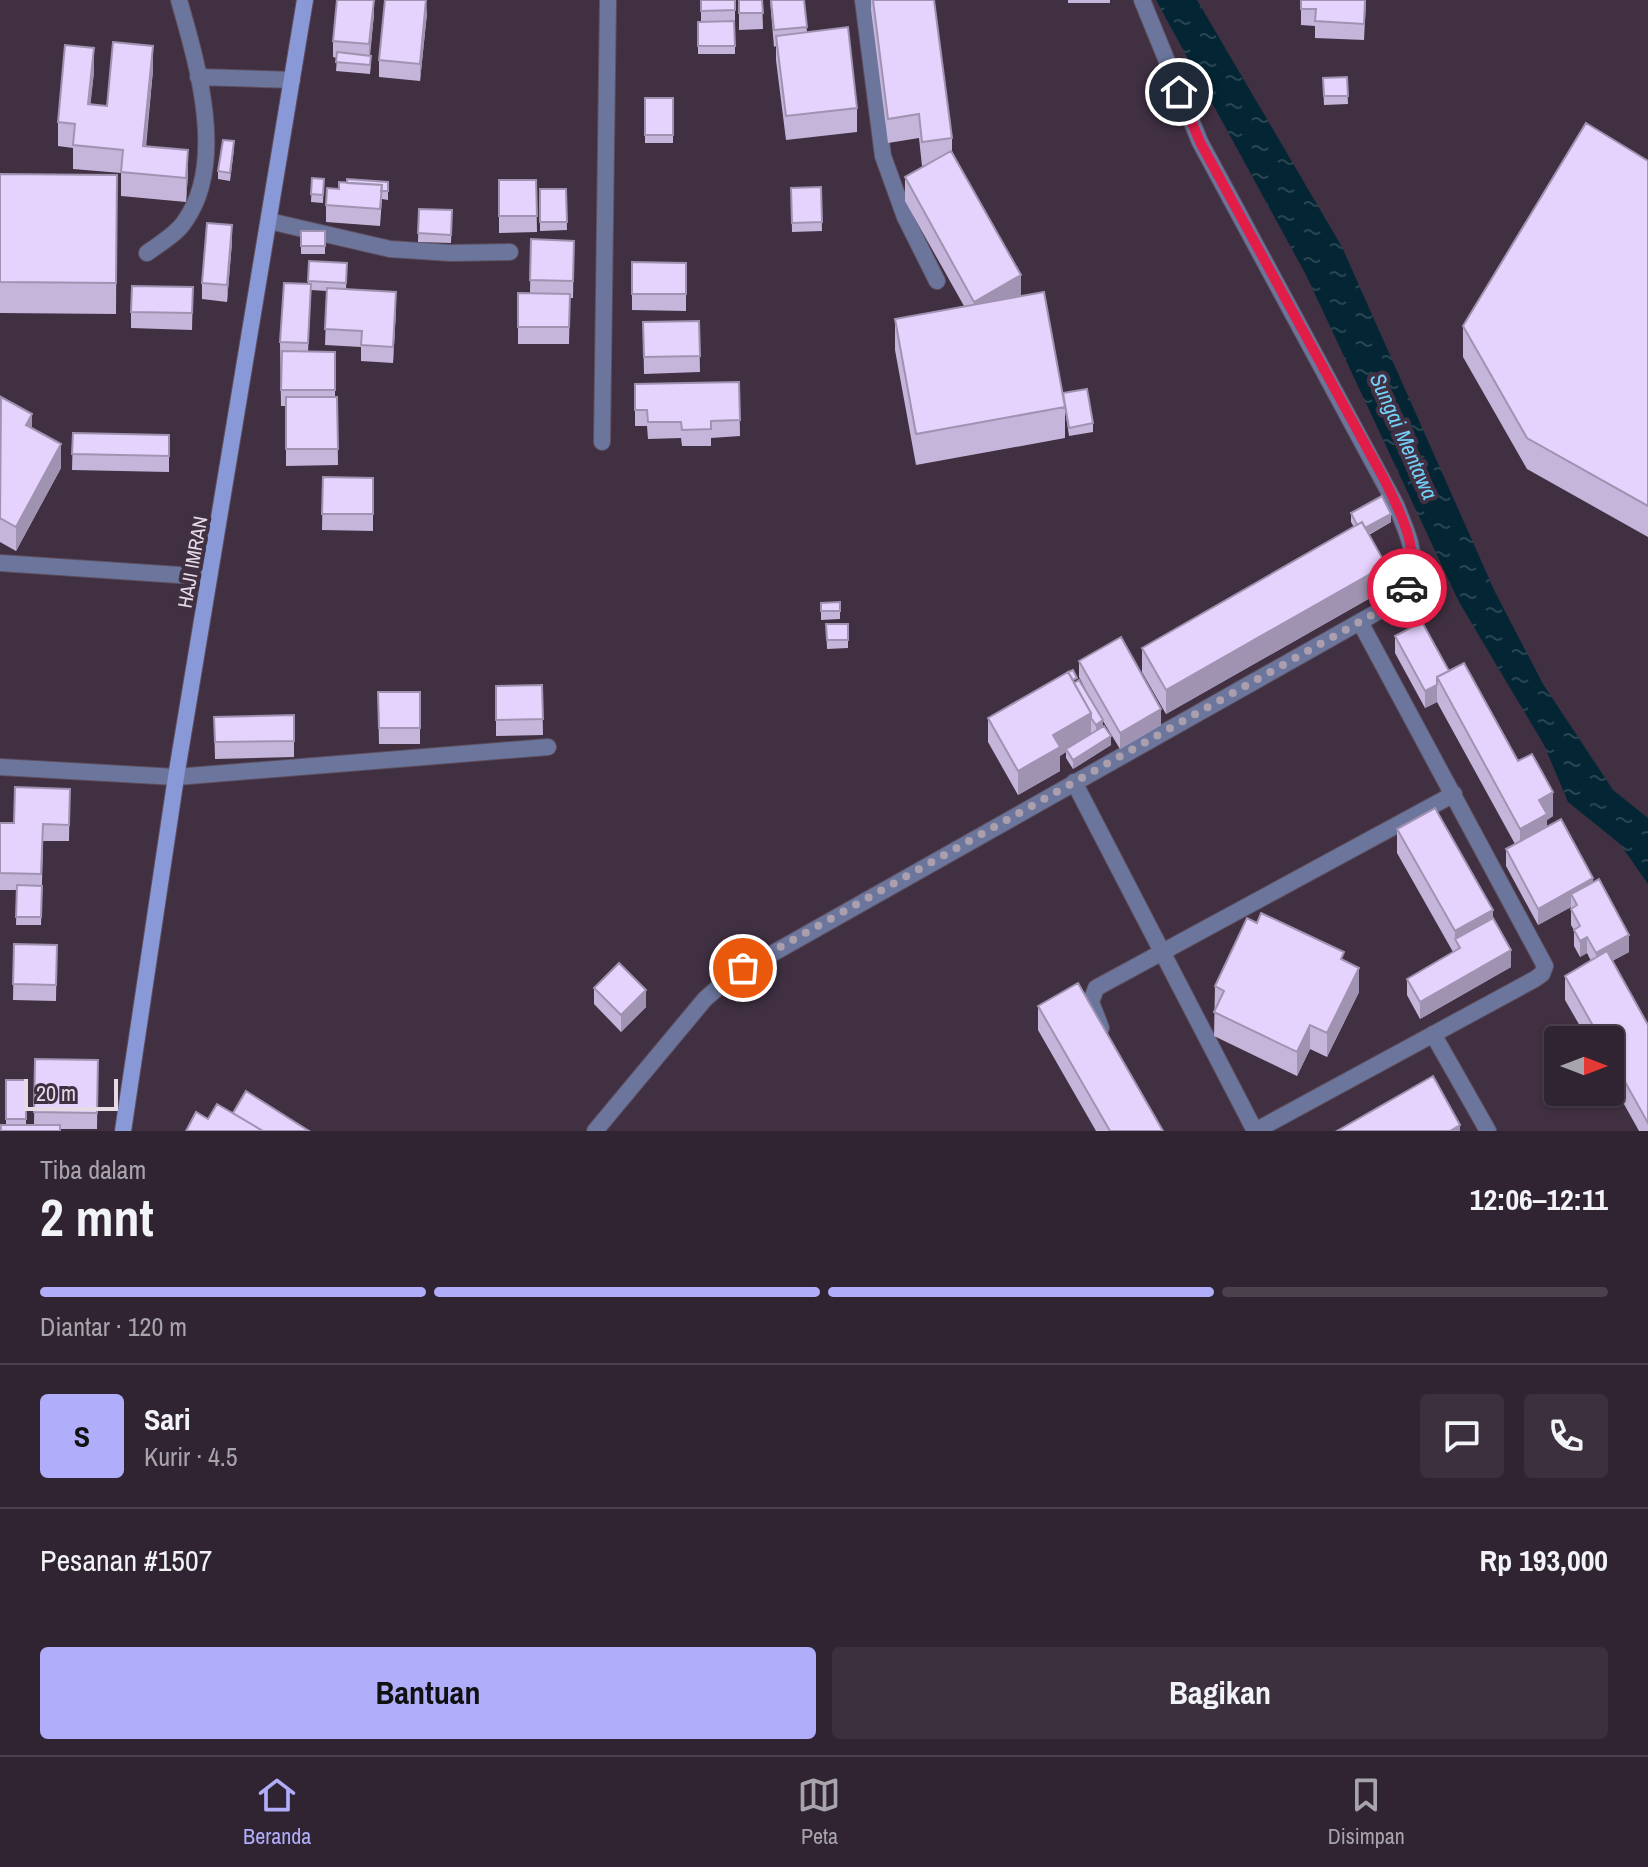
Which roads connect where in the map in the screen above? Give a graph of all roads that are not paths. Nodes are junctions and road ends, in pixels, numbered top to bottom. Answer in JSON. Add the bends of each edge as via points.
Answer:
{"nodes":[{"id":1,"x":179,"y":0,"type":"edge"},
{"id":2,"x":305,"y":0,"type":"edge"},
{"id":3,"x":608,"y":0,"type":"edge"},
{"id":4,"x":863,"y":0,"type":"edge"},
{"id":5,"x":1142,"y":0,"type":"edge"},
{"id":6,"x":198,"y":77,"type":"junction"},
{"id":7,"x":292,"y":80,"type":"junction"},
{"id":8,"x":269,"y":221,"type":"junction"},
{"id":9,"x":510,"y":252,"type":"dead end"},
{"id":10,"x":147,"y":253,"type":"dead end"},
{"id":11,"x":937,"y":281,"type":"dead end"},
{"id":12,"x":602,"y":442,"type":"dead end"},
{"id":13,"x":0,"y":563,"type":"edge"},
{"id":14,"x":209,"y":577,"type":"junction"},
{"id":15,"x":1360,"y":622,"type":"junction"},
{"id":16,"x":548,"y":747,"type":"dead end"},
{"id":17,"x":0,"y":767,"type":"edge"},
{"id":18,"x":176,"y":777,"type":"junction"},
{"id":19,"x":1074,"y":782,"type":"junction"},
{"id":20,"x":1454,"y":794,"type":"junction"},
{"id":21,"x":1162,"y":951,"type":"junction"},
{"id":22,"x":1433,"y":1034,"type":"junction"},
{"id":23,"x":1110,"y":1044,"type":"edge"},
{"id":24,"x":123,"y":1131,"type":"edge"},
{"id":25,"x":595,"y":1131,"type":"edge"},
{"id":26,"x":1255,"y":1131,"type":"edge"},
{"id":27,"x":1488,"y":1131,"type":"edge"}],
"edges":[{"from":1,"to":6,"type":"street"},
{"from":2,"to":7,"type":"street","name":"HAJI IMRAN"},
{"from":3,"to":12,"type":"street"},
{"from":4,"to":11,"type":"street","via":[[883,156]]},
{"from":5,"to":15,"type":"street","via":[[1200,142],[1384,479],[1408,535],[1414,560],[1407,588],[1395,602]]},
{"from":6,"to":7,"type":"street"},
{"from":6,"to":10,"type":"street","via":[[205,172],[185,222]]},
{"from":7,"to":8,"type":"street","name":"HAJI IMRAN"},
{"from":8,"to":9,"type":"street","via":[[390,249]]},
{"from":8,"to":14,"type":"street","name":"HAJI IMRAN"},
{"from":13,"to":14,"type":"street"},
{"from":14,"to":18,"type":"street","name":"HAJI IMRAN"},
{"from":15,"to":19,"type":"street"},
{"from":15,"to":20,"type":"street"},
{"from":16,"to":18,"type":"street"},
{"from":17,"to":18,"type":"street"},
{"from":18,"to":24,"type":"street","name":"HAJI IMRAN"},
{"from":19,"to":21,"type":"street"},
{"from":19,"to":25,"type":"street","via":[[729,978],[705,999]]},
{"from":20,"to":21,"type":"street"},
{"from":20,"to":22,"type":"street","via":[[1545,966],[1535,979]]},
{"from":21,"to":23,"type":"street","via":[[1096,988],[1091,1002]]},
{"from":21,"to":26,"type":"street"},
{"from":22,"to":26,"type":"street"},
{"from":22,"to":27,"type":"street"}]}
